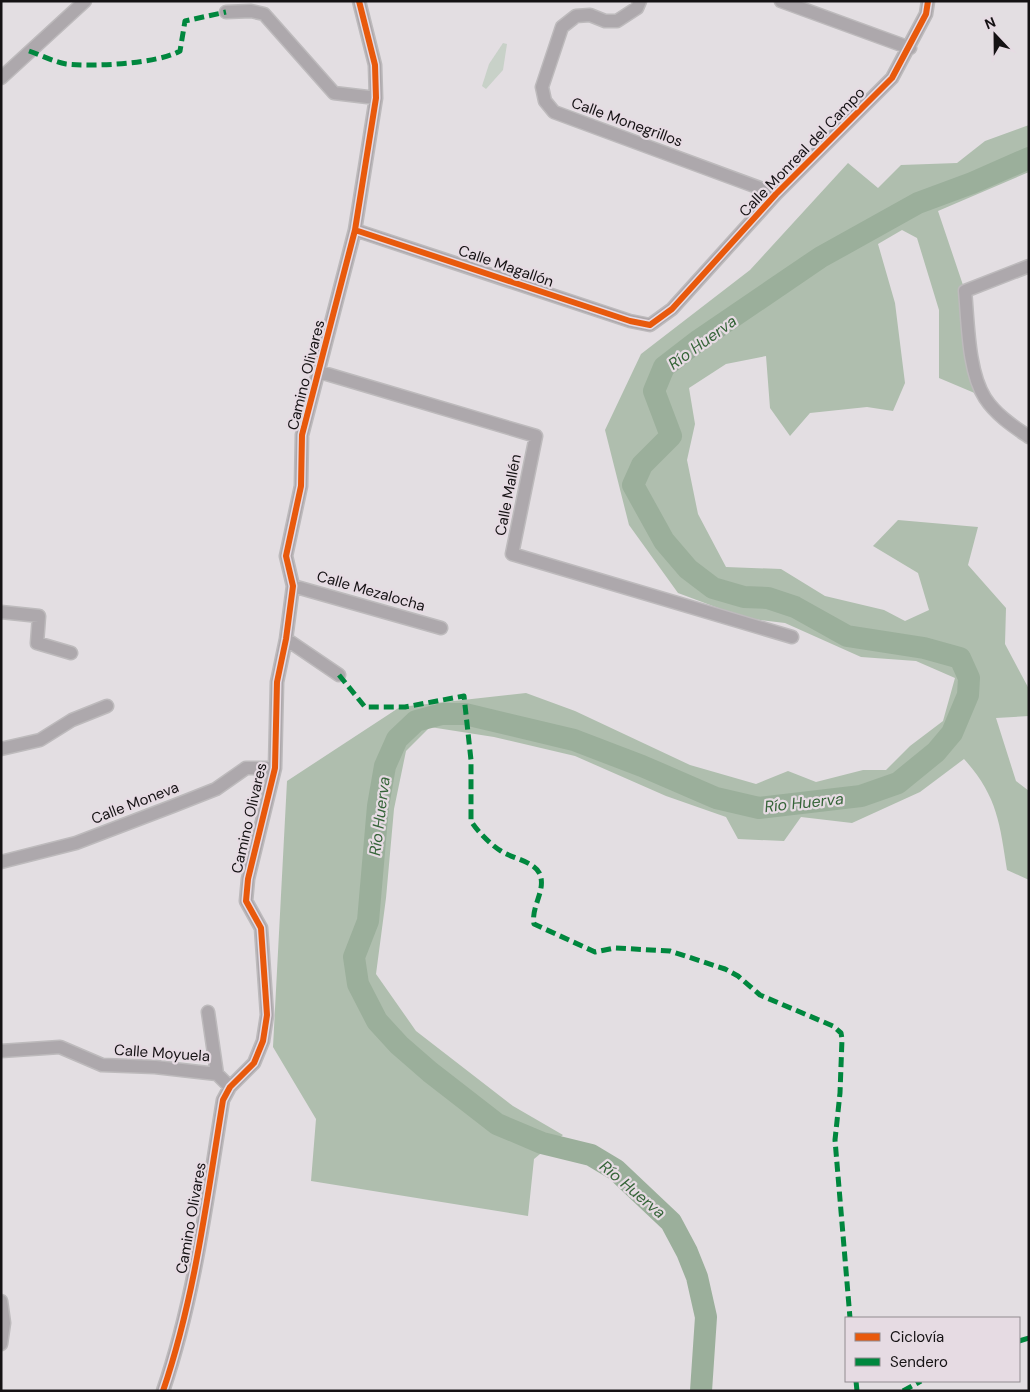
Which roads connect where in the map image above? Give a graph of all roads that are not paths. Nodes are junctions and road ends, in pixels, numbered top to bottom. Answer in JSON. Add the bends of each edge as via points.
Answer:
{"nodes":[{"id":1,"x":85,"y":1,"type":"edge"},
{"id":2,"x":359,"y":1,"type":"edge"},
{"id":3,"x":640,"y":1,"type":"edge"},
{"id":4,"x":781,"y":1,"type":"edge"},
{"id":5,"x":928,"y":1,"type":"edge"},
{"id":6,"x":226,"y":12,"type":"dead end"},
{"id":7,"x":910,"y":48,"type":"junction"},
{"id":8,"x":1,"y":78,"type":"edge"},
{"id":9,"x":376,"y":98,"type":"junction"},
{"id":10,"x":776,"y":194,"type":"junction"},
{"id":11,"x":354,"y":230,"type":"junction"},
{"id":12,"x":1029,"y":266,"type":"edge"},
{"id":13,"x":650,"y":325,"type":"joint"},
{"id":14,"x":320,"y":372,"type":"junction"},
{"id":15,"x":1029,"y":437,"type":"edge"},
{"id":16,"x":293,"y":586,"type":"junction"},
{"id":17,"x":1,"y":612,"type":"edge"},
{"id":18,"x":441,"y":628,"type":"dead end"},
{"id":19,"x":792,"y":638,"type":"dead end"},
{"id":20,"x":286,"y":639,"type":"junction"},
{"id":21,"x":71,"y":653,"type":"dead end"},
{"id":22,"x":339,"y":675,"type":"dead end"},
{"id":23,"x":107,"y":706,"type":"dead end"},
{"id":24,"x":1,"y":749,"type":"edge"},
{"id":25,"x":275,"y":768,"type":"junction"},
{"id":26,"x":1,"y":862,"type":"edge"},
{"id":27,"x":208,"y":1012,"type":"dead end"},
{"id":28,"x":1,"y":1051,"type":"edge"},
{"id":29,"x":217,"y":1074,"type":"junction"},
{"id":30,"x":230,"y":1087,"type":"junction"},
{"id":31,"x":1,"y":1301,"type":"edge"},
{"id":32,"x":1,"y":1344,"type":"edge"},
{"id":33,"x":163,"y":1391,"type":"edge"}],
"edges":[{"from":1,"to":8,"type":"street"},
{"from":2,"to":9,"type":"street","name":"Camino Olivares","via":[[375,65]]},
{"from":3,"to":10,"type":"street","name":"Calle Monegrillos","via":[[637,8],[617,21],[605,21],[590,15],[576,16],[562,27],[542,87],[545,101],[554,112]]},
{"from":4,"to":7,"type":"street"},
{"from":5,"to":7,"type":"street","name":"Calle Monreal del Campo","via":[[926,14]]},
{"from":6,"to":9,"type":"street","via":[[264,14],[334,93]]},
{"from":7,"to":10,"type":"street","name":"Calle Monreal del Campo","via":[[892,78]]},
{"from":9,"to":11,"type":"street","name":"Camino Olivares"},
{"from":10,"to":13,"type":"street","name":"Calle Monreal del Campo","via":[[672,309]]},
{"from":11,"to":13,"type":"street","name":"Calle Magallón"},
{"from":11,"to":14,"type":"street","name":"Camino Olivares"},
{"from":12,"to":15,"type":"street","via":[[965,291],[971,359],[984,398],[1005,420]]},
{"from":14,"to":16,"type":"street","name":"Camino Olivares","via":[[302,435],[297,513],[286,556]]},
{"from":14,"to":19,"type":"street","name":"Calle Mallén","via":[[536,436],[512,554]]},
{"from":16,"to":18,"type":"street","name":"Calle Mezalocha"},
{"from":16,"to":20,"type":"street","name":"Camino Olivares"},
{"from":17,"to":21,"type":"street","via":[[39,616],[37,643]]},
{"from":20,"to":22,"type":"street"},
{"from":20,"to":25,"type":"street","name":"Camino Olivares","via":[[277,682]]},
{"from":23,"to":24,"type":"street","via":[[72,720],[40,740]]},
{"from":25,"to":26,"type":"street","name":"Calle Moneva","via":[[246,768],[216,789],[173,806],[76,843]]},
{"from":25,"to":30,"type":"street","name":"Camino Olivares","via":[[248,879],[246,901],[261,928],[267,1015],[263,1041],[254,1063]]},
{"from":27,"to":29,"type":"street"},
{"from":28,"to":29,"type":"street","name":"Calle Moyuela","via":[[60,1046],[102,1065]]},
{"from":29,"to":30,"type":"street","name":"Calle Moyuela"},
{"from":30,"to":33,"type":"street","name":"Camino Olivares","via":[[223,1100],[188,1304]]},
{"from":31,"to":32,"type":"street","via":[[4,1322]]}]}
